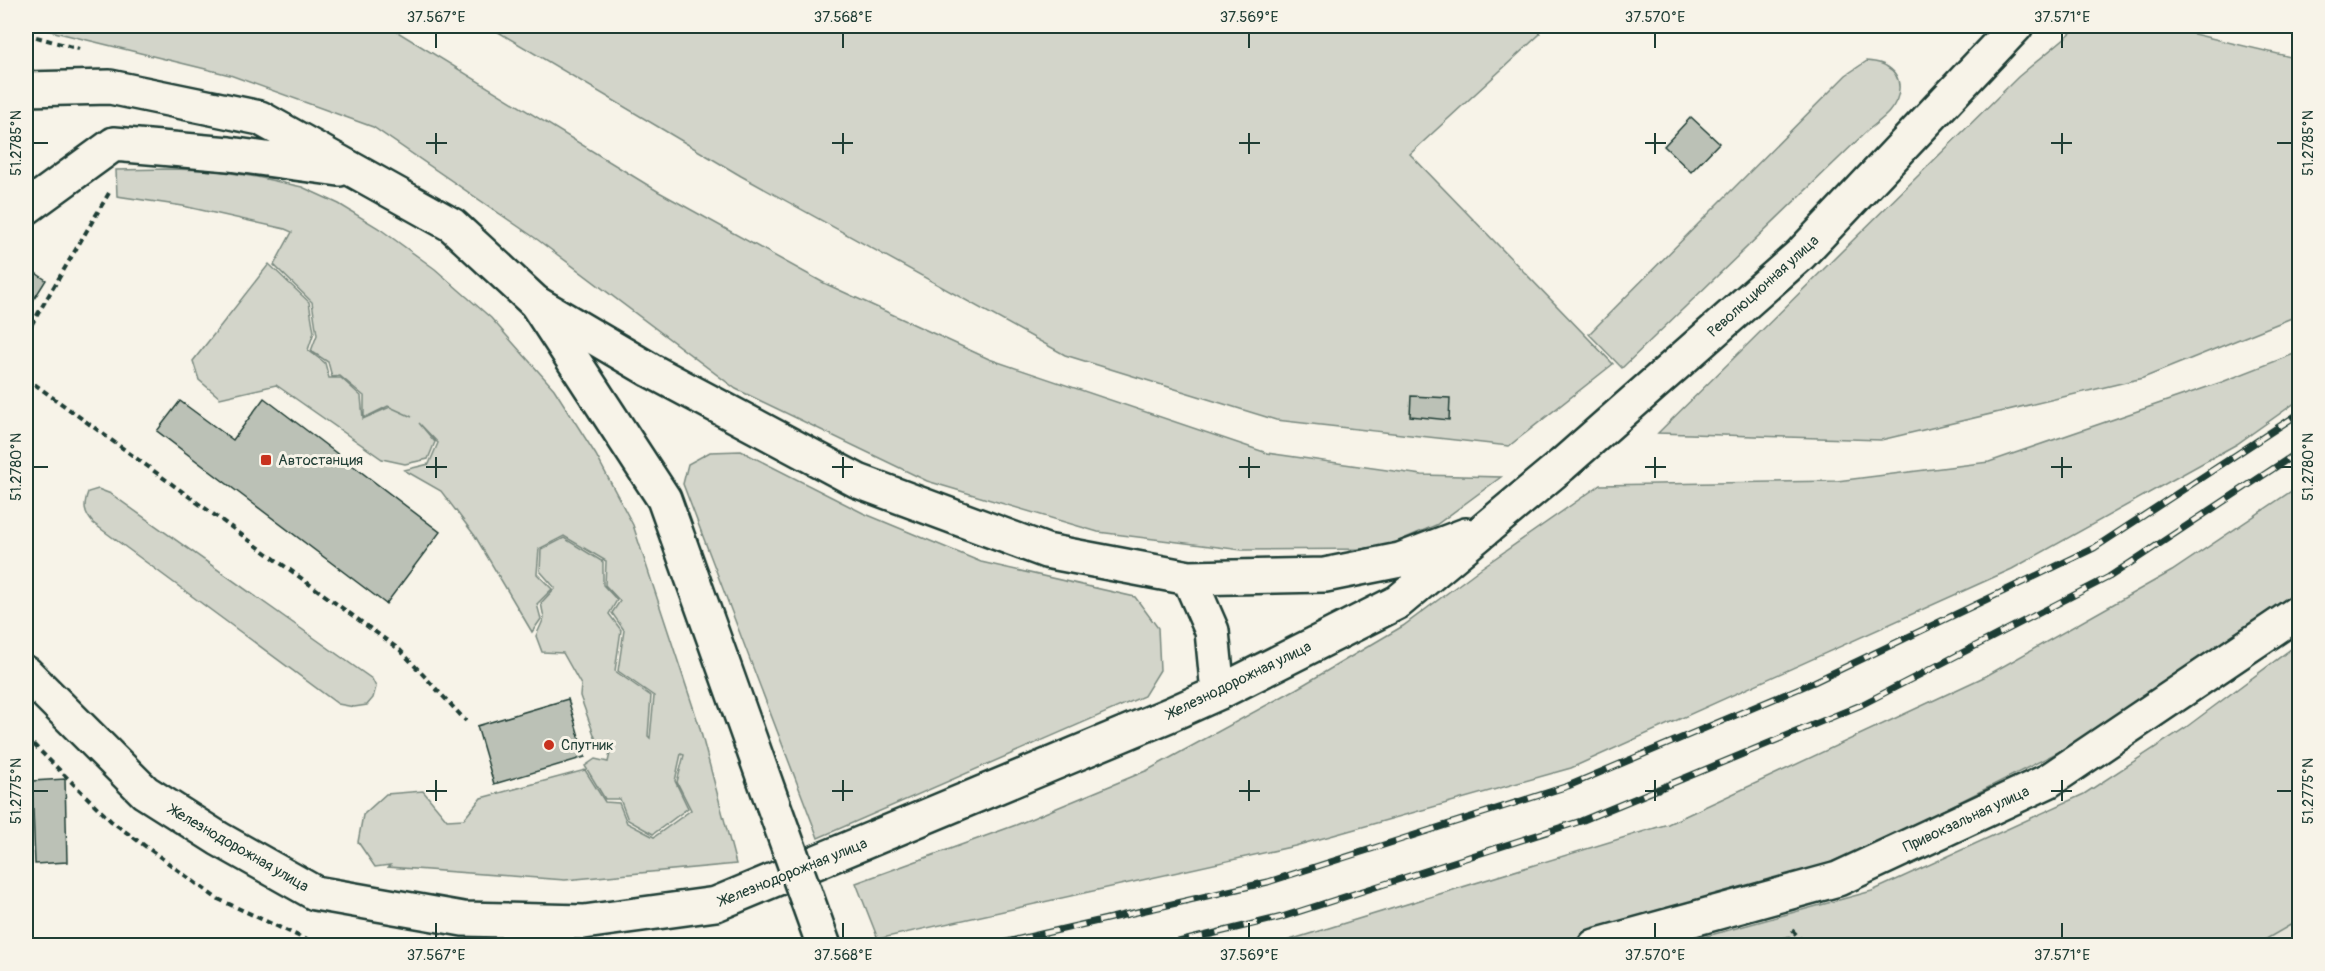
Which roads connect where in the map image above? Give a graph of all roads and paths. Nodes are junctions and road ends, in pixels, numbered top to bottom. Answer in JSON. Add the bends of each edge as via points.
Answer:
{"nodes":[{"id":1,"x":2016,"y":26,"type":"edge"},
{"id":2,"x":26,"y":89,"type":"edge"},
{"id":3,"x":358,"y":172,"type":"junction"},
{"id":4,"x":26,"y":208,"type":"edge"},
{"id":5,"x":536,"y":303,"type":"junction"},
{"id":6,"x":26,"y":378,"type":"edge"},
{"id":7,"x":1490,"y":525,"type":"junction"},
{"id":8,"x":1189,"y":578,"type":"junction"},
{"id":9,"x":2300,"y":611,"type":"edge"},
{"id":10,"x":26,"y":673,"type":"edge"},
{"id":11,"x":1218,"y":693,"type":"junction"},
{"id":12,"x":466,"y":721,"type":"dead end"},
{"id":13,"x":26,"y":737,"type":"edge"},
{"id":14,"x":321,"y":945,"type":"edge"},
{"id":15,"x":824,"y":945,"type":"edge"},
{"id":16,"x":1595,"y":945,"type":"edge"}],
"edges":[{"from":1,"to":7,"type":"street","name":"Революционная улица","via":[[1800,255]]},
{"from":2,"to":3,"type":"street","via":[[110,87],[260,118]]},
{"from":3,"to":4,"type":"street","via":[[229,154],[114,144]]},
{"from":3,"to":5,"type":"street","via":[[452,225]]},
{"from":5,"to":8,"type":"street","via":[[650,370],[858,481],[1046,551]]},
{"from":5,"to":15,"type":"street","bridge":true,"via":[[664,499]]},
{"from":6,"to":12,"type":"path","via":[[400,650]]},
{"from":7,"to":8,"type":"street","via":[[1400,560],[1325,574]]},
{"from":7,"to":11,"type":"street","name":"Железнодорожная улица","via":[[1398,602]]},
{"from":8,"to":11,"type":"street","via":[[1212,631]]},
{"from":9,"to":16,"type":"street","name":"Привокзальная улица","via":[[2048,781],[1838,879]]},
{"from":10,"to":11,"type":"street","name":"Железнодорожная улица","via":[[145,792],[315,893],[463,919],[584,922],[716,904]]},
{"from":13,"to":14,"type":"path","via":[[111,821],[216,898]]}]}
